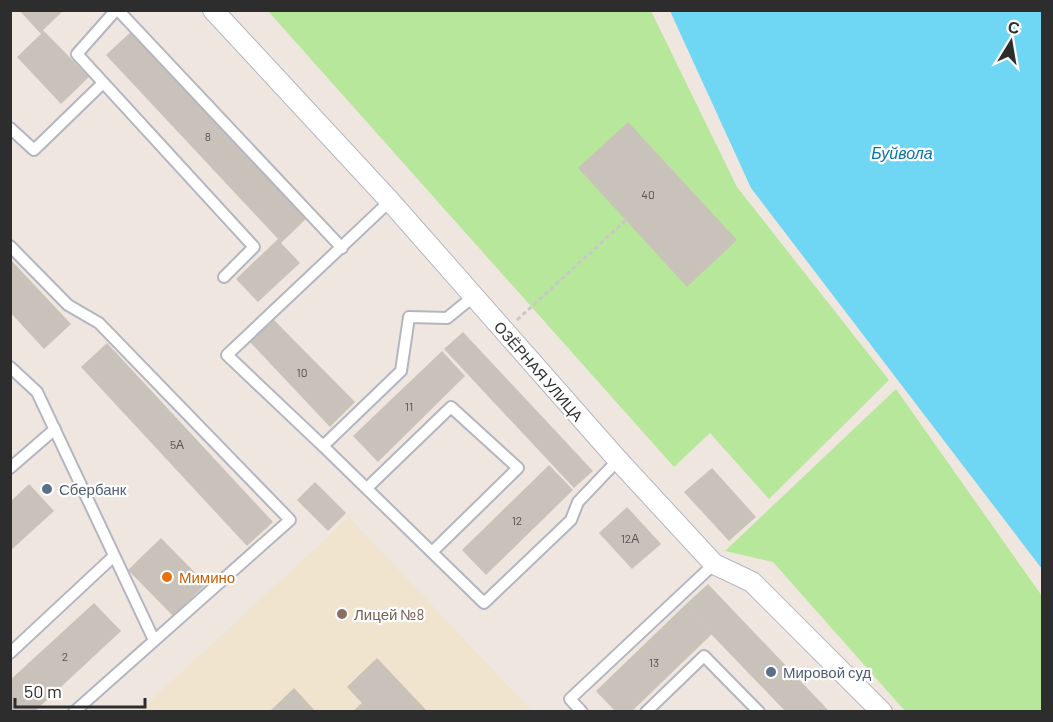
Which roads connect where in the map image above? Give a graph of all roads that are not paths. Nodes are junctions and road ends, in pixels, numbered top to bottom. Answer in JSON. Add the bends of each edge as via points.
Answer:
{"nodes":[{"id":1,"x":117,"y":10,"type":"edge"},
{"id":2,"x":213,"y":10,"type":"edge"},
{"id":3,"x":103,"y":83,"type":"junction"},
{"id":4,"x":10,"y":128,"type":"edge"},
{"id":5,"x":390,"y":201,"type":"junction"},
{"id":6,"x":10,"y":246,"type":"edge"},
{"id":7,"x":342,"y":248,"type":"junction"},
{"id":8,"x":224,"y":277,"type":"dead end"},
{"id":9,"x":474,"y":297,"type":"junction"},
{"id":10,"x":10,"y":367,"type":"edge"},
{"id":11,"x":55,"y":429,"type":"junction"},
{"id":12,"x":323,"y":446,"type":"junction"},
{"id":13,"x":618,"y":460,"type":"junction"},
{"id":14,"x":10,"y":468,"type":"edge"},
{"id":15,"x":367,"y":488,"type":"junction"},
{"id":16,"x":432,"y":552,"type":"junction"},
{"id":17,"x":114,"y":556,"type":"junction"},
{"id":18,"x":714,"y":564,"type":"junction"},
{"id":19,"x":154,"y":640,"type":"junction"},
{"id":20,"x":10,"y":653,"type":"edge"},
{"id":21,"x":874,"y":709,"type":"edge"},
{"id":22,"x":74,"y":711,"type":"edge"},
{"id":23,"x":582,"y":711,"type":"edge"},
{"id":24,"x":646,"y":711,"type":"edge"},
{"id":25,"x":759,"y":711,"type":"edge"}],
"edges":[{"from":1,"to":3,"type":"lane","via":[[77,54]]},
{"from":1,"to":7,"type":"lane"},
{"from":2,"to":5,"type":"street","name":"ОЗЁРНАЯ УЛИЦА"},
{"from":3,"to":4,"type":"lane","via":[[34,150]]},
{"from":3,"to":8,"type":"lane","via":[[254,248]]},
{"from":5,"to":7,"type":"lane"},
{"from":5,"to":9,"type":"street","name":"ОЗЁРНАЯ УЛИЦА"},
{"from":6,"to":19,"type":"lane","via":[[68,305],[99,323],[290,520]]},
{"from":7,"to":12,"type":"lane","via":[[227,355]]},
{"from":9,"to":12,"type":"lane","via":[[447,318],[409,317],[400,371]]},
{"from":9,"to":13,"type":"street","name":"ОЗЁРНАЯ УЛИЦА"},
{"from":10,"to":11,"type":"lane","via":[[37,392]]},
{"from":11,"to":14,"type":"lane"},
{"from":11,"to":17,"type":"lane"},
{"from":12,"to":15,"type":"lane"},
{"from":13,"to":16,"type":"lane","via":[[578,502],[571,520],[484,603]]},
{"from":13,"to":18,"type":"street","name":"ОЗЁРНАЯ УЛИЦА"},
{"from":15,"to":16,"type":"lane"},
{"from":15,"to":16,"type":"lane","via":[[451,407],[518,468]]},
{"from":17,"to":19,"type":"lane"},
{"from":17,"to":20,"type":"lane"},
{"from":18,"to":21,"type":"street","name":"ОЗЁРНАЯ УЛИЦА","via":[[752,582]]},
{"from":18,"to":23,"type":"lane","via":[[570,699]]},
{"from":19,"to":22,"type":"lane"},
{"from":24,"to":25,"type":"lane","via":[[704,656]]}]}
